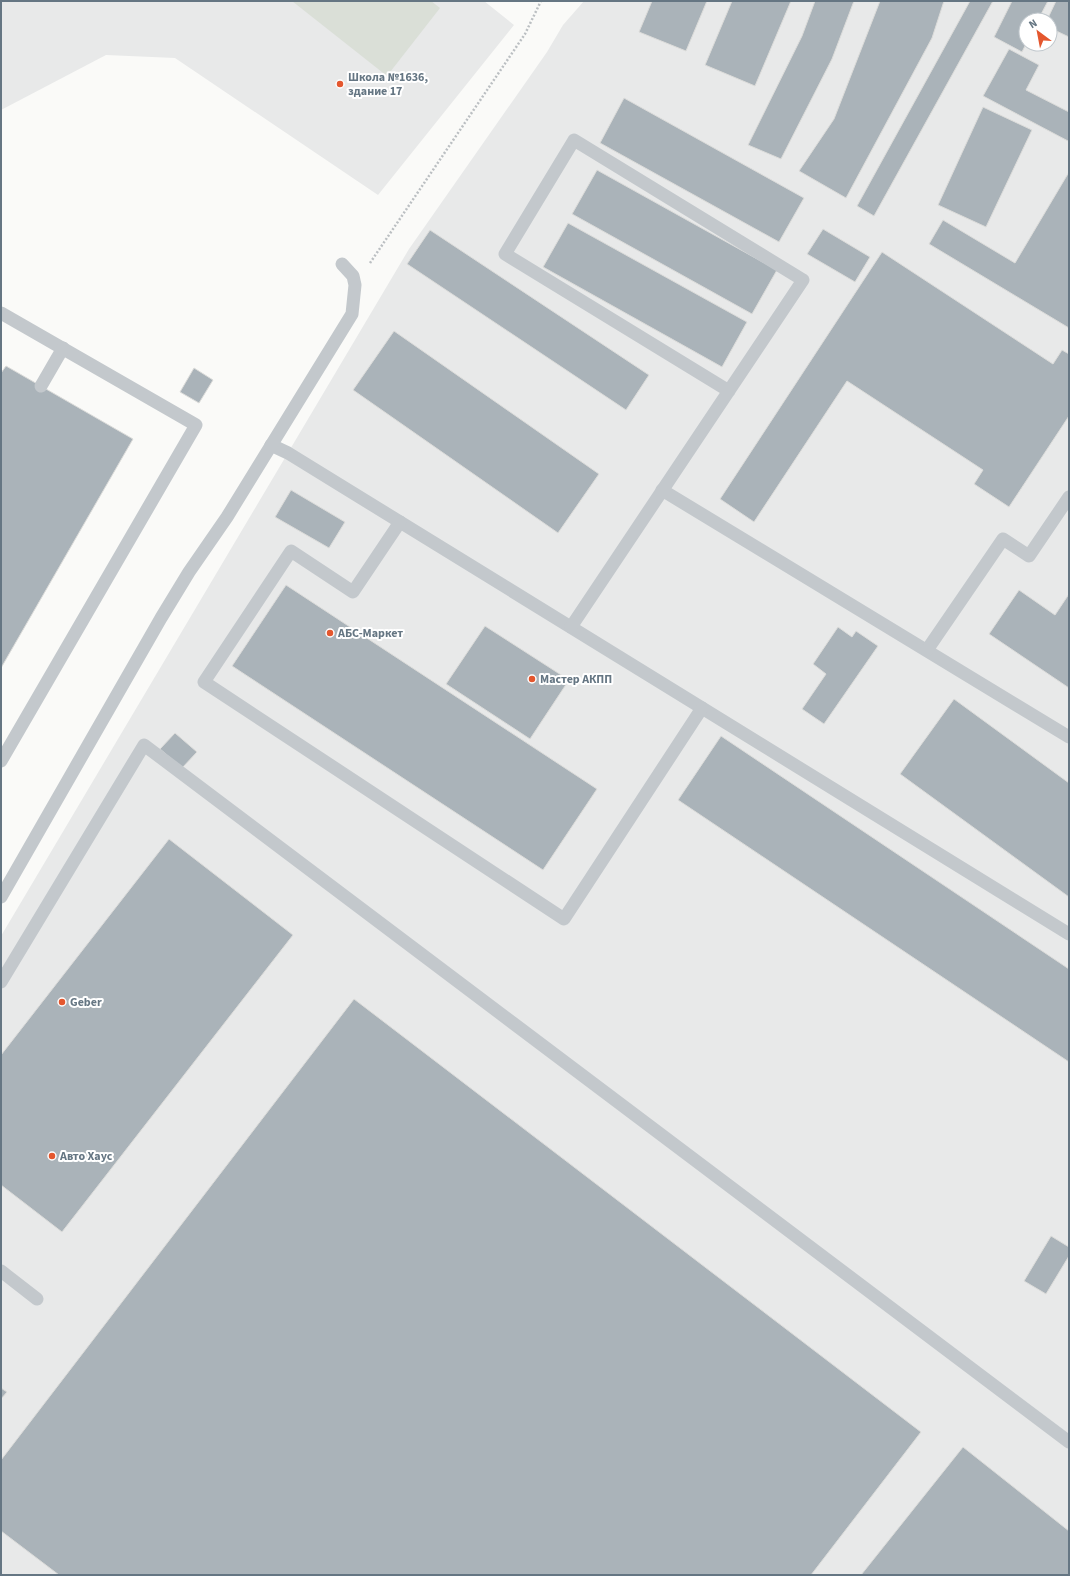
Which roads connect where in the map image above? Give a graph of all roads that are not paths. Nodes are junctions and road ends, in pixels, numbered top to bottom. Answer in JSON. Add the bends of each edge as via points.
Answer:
{"nodes":[{"id":1,"x":342,"y":264,"type":"dead end"},
{"id":2,"x":1,"y":312,"type":"edge"},
{"id":3,"x":63,"y":348,"type":"junction"},
{"id":4,"x":41,"y":386,"type":"dead end"},
{"id":5,"x":728,"y":391,"type":"junction"},
{"id":6,"x":272,"y":445,"type":"junction"},
{"id":7,"x":662,"y":490,"type":"junction"},
{"id":8,"x":1069,"y":498,"type":"edge"},
{"id":9,"x":400,"y":522,"type":"junction"},
{"id":10,"x":570,"y":627,"type":"junction"},
{"id":11,"x":927,"y":650,"type":"junction"},
{"id":12,"x":702,"y":708,"type":"junction"},
{"id":13,"x":1069,"y":737,"type":"edge"},
{"id":14,"x":1,"y":761,"type":"edge"},
{"id":15,"x":1,"y":897,"type":"edge"},
{"id":16,"x":1069,"y":934,"type":"edge"},
{"id":17,"x":1,"y":982,"type":"edge"},
{"id":18,"x":1,"y":1271,"type":"edge"},
{"id":19,"x":37,"y":1299,"type":"dead end"},
{"id":20,"x":1069,"y":1442,"type":"edge"}],
"edges":[{"from":1,"to":6,"type":"lane","via":[[353,276],[355,284],[352,314]]},
{"from":2,"to":3,"type":"lane"},
{"from":3,"to":4,"type":"lane"},
{"from":3,"to":14,"type":"lane","via":[[196,425]]},
{"from":5,"to":5,"type":"lane","via":[[505,254],[574,140],[803,280]]},
{"from":5,"to":7,"type":"lane"},
{"from":6,"to":9,"type":"lane"},
{"from":6,"to":15,"type":"lane","via":[[164,611]]},
{"from":7,"to":10,"type":"lane"},
{"from":7,"to":11,"type":"lane"},
{"from":8,"to":11,"type":"lane","via":[[1029,556],[1003,539]]},
{"from":9,"to":10,"type":"lane"},
{"from":9,"to":12,"type":"lane","via":[[353,592],[291,551],[204,682],[564,919]]},
{"from":10,"to":12,"type":"lane"},
{"from":11,"to":13,"type":"lane"},
{"from":12,"to":16,"type":"lane"},
{"from":17,"to":20,"type":"lane","via":[[144,745]]},
{"from":18,"to":19,"type":"lane"}]}
